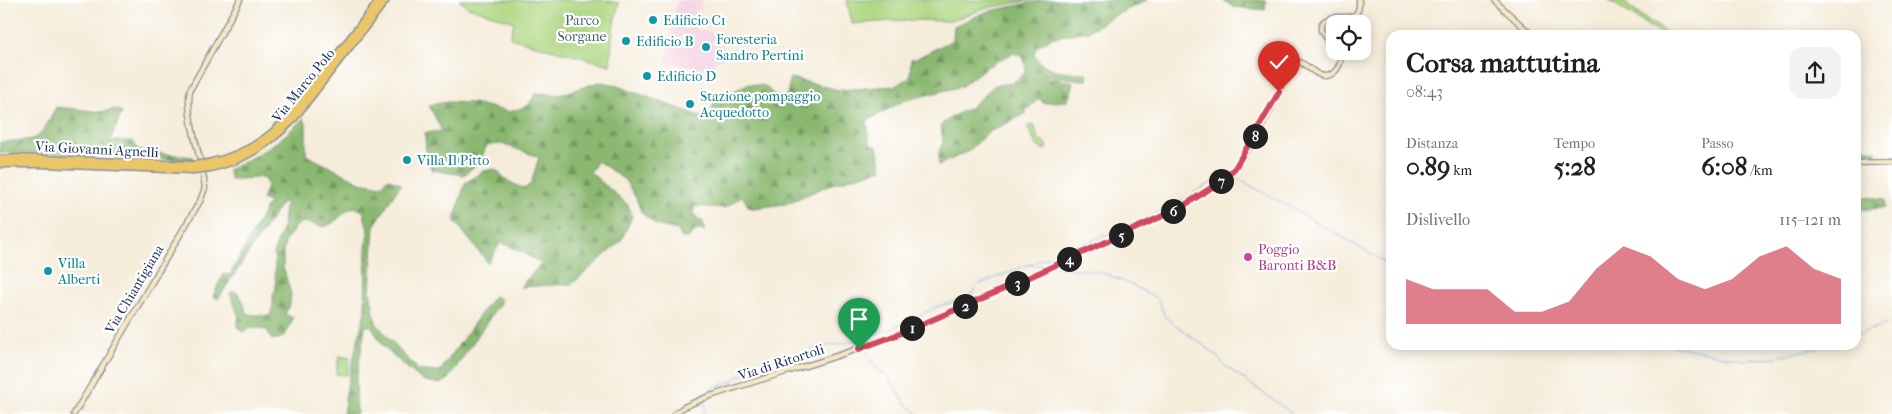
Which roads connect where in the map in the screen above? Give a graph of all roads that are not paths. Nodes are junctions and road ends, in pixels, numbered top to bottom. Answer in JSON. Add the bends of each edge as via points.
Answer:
{"nodes":[{"id":1,"x":240,"y":0,"type":"edge"},
{"id":2,"x":380,"y":0,"type":"edge"},
{"id":3,"x":386,"y":0,"type":"edge"},
{"id":4,"x":1359,"y":0,"type":"edge"},
{"id":5,"x":1494,"y":0,"type":"edge"},
{"id":6,"x":1354,"y":15,"type":"edge"},
{"id":7,"x":1326,"y":22,"type":"edge"},
{"id":8,"x":1527,"y":30,"type":"edge"},
{"id":9,"x":1326,"y":38,"type":"edge"},
{"id":10,"x":1341,"y":60,"type":"edge"},
{"id":11,"x":323,"y":77,"type":"junction"},
{"id":12,"x":0,"y":159,"type":"edge"},
{"id":13,"x":200,"y":159,"type":"dead end"},
{"id":14,"x":1892,"y":162,"type":"edge"},
{"id":15,"x":1861,"y":163,"type":"edge"},
{"id":16,"x":0,"y":164,"type":"edge"},
{"id":17,"x":194,"y":168,"type":"junction"},
{"id":18,"x":203,"y":173,"type":"dead end"},
{"id":19,"x":74,"y":414,"type":"edge"},
{"id":20,"x":674,"y":414,"type":"edge"}],
"edges":[{"from":1,"to":13,"type":"street","via":[[190,90],[191,115]]},
{"from":2,"to":11,"type":"highway","name":"Via Marco Polo"},
{"from":3,"to":11,"type":"highway","name":"Via Marco Polo"},
{"from":4,"to":6,"type":"street","via":[[1359,8]]},
{"from":5,"to":8,"type":"street"},
{"from":7,"to":9,"type":"street","via":[[1321,30]]},
{"from":10,"to":20,"type":"street","name":"Via di Ritortoli","via":[[1339,67],[1327,76],[1317,74],[1302,63],[1288,67],[1276,98],[1235,168],[1180,208],[899,334],[705,398]]},
{"from":11,"to":17,"type":"highway","name":"Via Marco Polo","bridge":true,"via":[[263,141],[238,155]]},
{"from":12,"to":17,"type":"highway","name":"Via Giovanni Agnelli"},
{"from":14,"to":15,"type":"street"},
{"from":16,"to":17,"type":"highway","name":"Via Giovanni Agnelli"},
{"from":18,"to":19,"type":"street","name":"Via Chiantigiana","via":[[205,188],[200,201]]}]}
